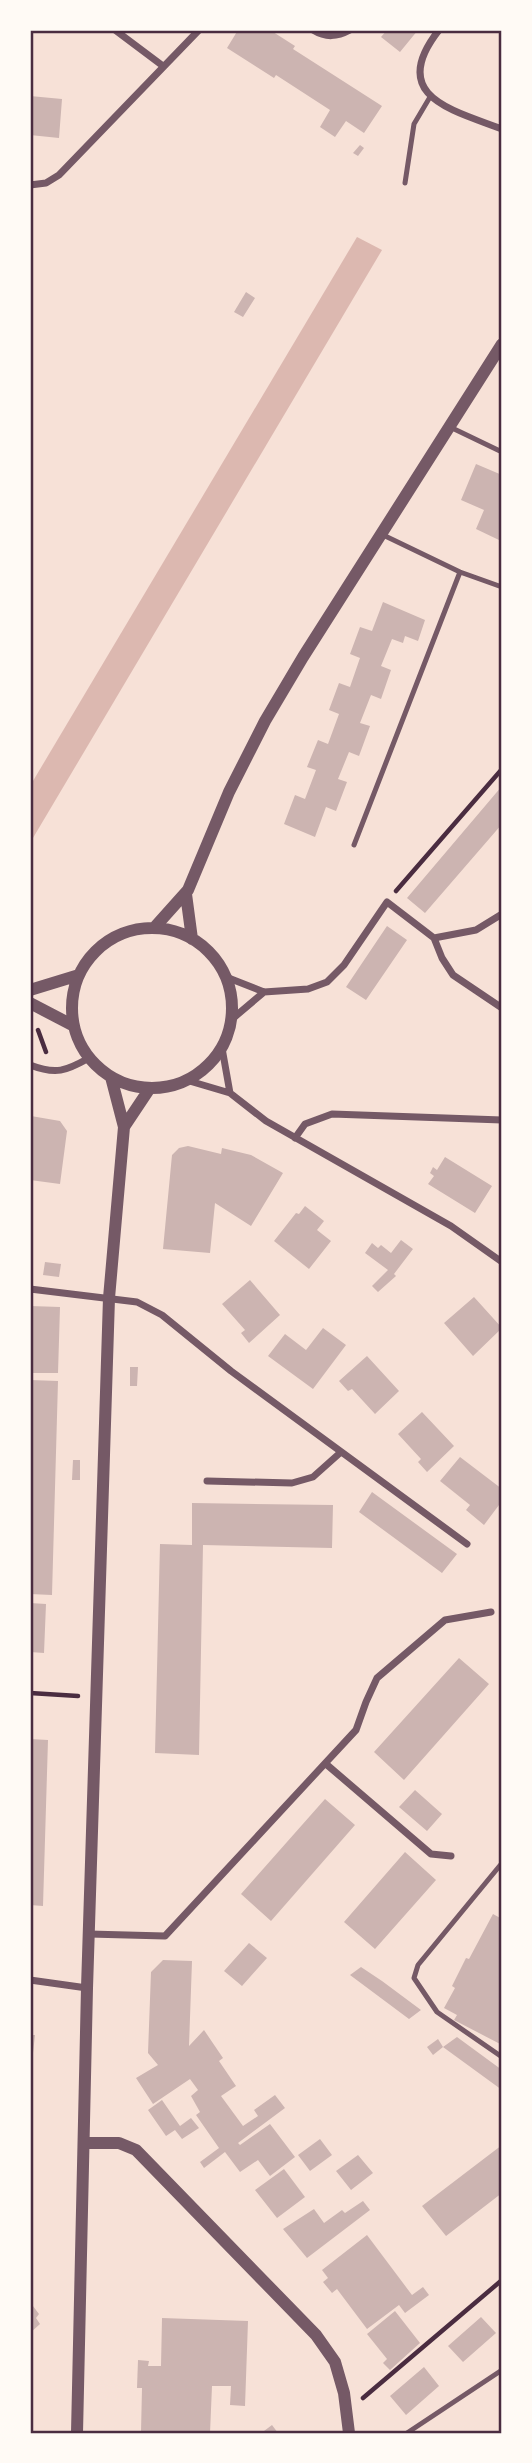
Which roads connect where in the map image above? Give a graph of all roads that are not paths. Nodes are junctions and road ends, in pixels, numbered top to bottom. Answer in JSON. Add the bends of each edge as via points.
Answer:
{"nodes":[{"id":1,"x":115,"y":30,"type":"edge"},
{"id":2,"x":199,"y":30,"type":"edge"},
{"id":3,"x":313,"y":30,"type":"edge"},
{"id":4,"x":350,"y":30,"type":"edge"},
{"id":5,"x":439,"y":30,"type":"edge"},
{"id":6,"x":163,"y":66,"type":"junction"},
{"id":7,"x":430,"y":97,"type":"junction"},
{"id":8,"x":502,"y":129,"type":"edge"},
{"id":9,"x":405,"y":183,"type":"dead end"},
{"id":10,"x":30,"y":185,"type":"edge"},
{"id":11,"x":502,"y":344,"type":"edge"},
{"id":12,"x":450,"y":427,"type":"junction"},
{"id":13,"x":502,"y":452,"type":"edge"},
{"id":14,"x":381,"y":534,"type":"junction"},
{"id":15,"x":460,"y":572,"type":"junction"},
{"id":16,"x":502,"y":587,"type":"edge"},
{"id":17,"x":354,"y":845,"type":"dead end"},
{"id":18,"x":186,"y":894,"type":"junction"},
{"id":19,"x":502,"y":914,"type":"edge"},
{"id":20,"x":154,"y":928,"type":"junction"},
{"id":21,"x":434,"y":938,"type":"junction"},
{"id":22,"x":192,"y":939,"type":"junction"},
{"id":23,"x":79,"y":975,"type":"junction"},
{"id":24,"x":226,"y":977,"type":"junction"},
{"id":25,"x":30,"y":990,"type":"edge"},
{"id":26,"x":264,"y":992,"type":"junction"},
{"id":27,"x":32,"y":1004,"type":"edge"},
{"id":28,"x":502,"y":1008,"type":"edge"},
{"id":29,"x":231,"y":1020,"type":"junction"},
{"id":30,"x":74,"y":1026,"type":"junction"},
{"id":31,"x":222,"y":1048,"type":"junction"},
{"id":32,"x":89,"y":1058,"type":"junction"},
{"id":33,"x":30,"y":1065,"type":"edge"},
{"id":34,"x":111,"y":1077,"type":"junction"},
{"id":35,"x":186,"y":1080,"type":"junction"},
{"id":36,"x":150,"y":1088,"type":"junction"},
{"id":37,"x":230,"y":1093,"type":"junction"},
{"id":38,"x":502,"y":1120,"type":"edge"},
{"id":39,"x":124,"y":1127,"type":"junction"},
{"id":40,"x":295,"y":1138,"type":"junction"},
{"id":41,"x":502,"y":1262,"type":"edge"},
{"id":42,"x":30,"y":1289,"type":"edge"},
{"id":43,"x":109,"y":1298,"type":"junction"},
{"id":44,"x":341,"y":1452,"type":"junction"},
{"id":45,"x":208,"y":1481,"type":"dead end"},
{"id":46,"x":467,"y":1544,"type":"dead end"},
{"id":47,"x":491,"y":1612,"type":"dead end"},
{"id":48,"x":326,"y":1764,"type":"junction"},
{"id":49,"x":451,"y":1856,"type":"dead end"},
{"id":50,"x":502,"y":1863,"type":"edge"},
{"id":51,"x":89,"y":1934,"type":"junction"},
{"id":52,"x":30,"y":1980,"type":"edge"},
{"id":53,"x":87,"y":1989,"type":"junction"},
{"id":54,"x":502,"y":2057,"type":"edge"},
{"id":55,"x":84,"y":2143,"type":"junction"},
{"id":56,"x":502,"y":2370,"type":"edge"},
{"id":57,"x":77,"y":2433,"type":"edge"},
{"id":58,"x":349,"y":2433,"type":"edge"},
{"id":59,"x":407,"y":2433,"type":"edge"}],
"edges":[{"from":1,"to":6,"type":"street"},
{"from":2,"to":6,"type":"street"},
{"from":3,"to":4,"type":"street","via":[[332,36]]},
{"from":5,"to":7,"type":"street","via":[[423,54],[420,71],[422,86]]},
{"from":6,"to":10,"type":"street","via":[[60,175]]},
{"from":7,"to":8,"type":"street","via":[[443,107]]},
{"from":7,"to":9,"type":"lane","via":[[414,124]]},
{"from":11,"to":12,"type":"street"},
{"from":12,"to":13,"type":"lane"},
{"from":12,"to":14,"type":"street"},
{"from":14,"to":15,"type":"lane"},
{"from":14,"to":18,"type":"street","via":[[265,721]]},
{"from":15,"to":16,"type":"lane"},
{"from":15,"to":17,"type":"lane"},
{"from":18,"to":20,"type":"street"},
{"from":18,"to":22,"type":"street"},
{"from":19,"to":21,"type":"street","via":[[476,930]]},
{"from":20,"to":22,"type":"street"},
{"from":20,"to":23,"type":"street","via":[[109,940],[91,955]]},
{"from":21,"to":26,"type":"street","via":[[387,902],[327,982],[308,989]]},
{"from":21,"to":28,"type":"street","via":[[453,975]]},
{"from":22,"to":24,"type":"street","via":[[212,955]]},
{"from":23,"to":25,"type":"street"},
{"from":23,"to":30,"type":"street","via":[[73,991]]},
{"from":24,"to":26,"type":"street"},
{"from":24,"to":29,"type":"street"},
{"from":26,"to":29,"type":"street"},
{"from":27,"to":30,"type":"street"},
{"from":29,"to":31,"type":"street"},
{"from":30,"to":32,"type":"street"},
{"from":31,"to":35,"type":"street","via":[[206,1067]]},
{"from":31,"to":37,"type":"street"},
{"from":32,"to":33,"type":"street","via":[[62,1071]]},
{"from":32,"to":34,"type":"street"},
{"from":34,"to":36,"type":"street"},
{"from":34,"to":39,"type":"street"},
{"from":35,"to":36,"type":"street"},
{"from":35,"to":37,"type":"street"},
{"from":36,"to":39,"type":"street"},
{"from":37,"to":40,"type":"street"},
{"from":38,"to":40,"type":"street","via":[[332,1114],[305,1124]]},
{"from":39,"to":43,"type":"street"},
{"from":40,"to":41,"type":"street","via":[[451,1226]]},
{"from":42,"to":43,"type":"street"},
{"from":43,"to":44,"type":"street","via":[[137,1302],[162,1315]]},
{"from":43,"to":51,"type":"street"},
{"from":44,"to":45,"type":"street","via":[[313,1477],[292,1483]]},
{"from":44,"to":46,"type":"street"},
{"from":47,"to":48,"type":"street","via":[[445,1620],[377,1678],[356,1730]]},
{"from":48,"to":49,"type":"street","via":[[431,1854]]},
{"from":48,"to":51,"type":"street","via":[[166,1936]]},
{"from":50,"to":54,"type":"lane","via":[[418,1965],[414,1978],[437,2012]]},
{"from":51,"to":53,"type":"street"},
{"from":52,"to":53,"type":"street"},
{"from":53,"to":55,"type":"street"},
{"from":55,"to":57,"type":"street"},
{"from":55,"to":58,"type":"street","via":[[119,2143],[136,2150],[316,2335],[335,2362]]},
{"from":56,"to":59,"type":"lane"}]}
